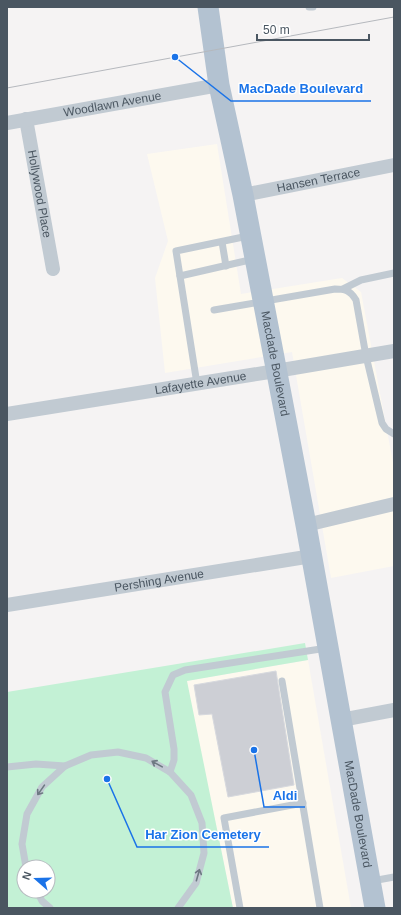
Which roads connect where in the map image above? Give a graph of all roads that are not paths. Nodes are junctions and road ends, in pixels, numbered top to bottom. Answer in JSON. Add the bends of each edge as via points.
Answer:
{"nodes":[{"id":1,"x":208,"y":7,"type":"edge"},
{"id":2,"x":309,"y":7,"type":"edge"},
{"id":3,"x":313,"y":7,"type":"edge"},
{"id":4,"x":219,"y":85,"type":"junction"},
{"id":5,"x":26,"y":119,"type":"junction"},
{"id":6,"x":7,"y":123,"type":"edge"},
{"id":7,"x":394,"y":165,"type":"edge"},
{"id":8,"x":243,"y":196,"type":"junction"},
{"id":9,"x":251,"y":236,"type":"junction"},
{"id":10,"x":222,"y":242,"type":"junction"},
{"id":11,"x":255,"y":259,"type":"junction"},
{"id":12,"x":226,"y":266,"type":"junction"},
{"id":13,"x":53,"y":269,"type":"dead end"},
{"id":14,"x":394,"y":273,"type":"edge"},
{"id":15,"x":180,"y":276,"type":"junction"},
{"id":16,"x":343,"y":289,"type":"junction"},
{"id":17,"x":263,"y":302,"type":"junction"},
{"id":18,"x":214,"y":310,"type":"dead end"},
{"id":19,"x":394,"y":351,"type":"edge"},
{"id":20,"x":366,"y":356,"type":"junction"},
{"id":21,"x":276,"y":372,"type":"junction"},
{"id":22,"x":197,"y":384,"type":"junction"},
{"id":23,"x":7,"y":414,"type":"edge"},
{"id":24,"x":394,"y":434,"type":"edge"},
{"id":25,"x":394,"y":504,"type":"edge"},
{"id":26,"x":306,"y":525,"type":"junction"},
{"id":27,"x":312,"y":556,"type":"junction"},
{"id":28,"x":7,"y":606,"type":"edge"},
{"id":29,"x":328,"y":647,"type":"junction"},
{"id":30,"x":282,"y":681,"type":"dead end"},
{"id":31,"x":394,"y":710,"type":"edge"},
{"id":32,"x":341,"y":720,"type":"junction"},
{"id":33,"x":65,"y":766,"type":"junction"},
{"id":34,"x":7,"y":767,"type":"edge"},
{"id":35,"x":170,"y":772,"type":"junction"},
{"id":36,"x":303,"y":803,"type":"junction"},
{"id":37,"x":25,"y":859,"type":"edge"},
{"id":38,"x":394,"y":877,"type":"edge"},
{"id":39,"x":370,"y":882,"type":"junction"},
{"id":40,"x":41,"y":899,"type":"edge"},
{"id":41,"x":50,"y":908,"type":"edge"},
{"id":42,"x":178,"y":908,"type":"edge"},
{"id":43,"x":240,"y":908,"type":"edge"},
{"id":44,"x":320,"y":908,"type":"edge"},
{"id":45,"x":375,"y":908,"type":"edge"}],
"edges":[{"from":1,"to":4,"type":"main road","name":"Macdade Boulevard"},
{"from":2,"to":3,"type":"lane"},
{"from":4,"to":5,"type":"street","name":"Woodlawn Avenue"},
{"from":4,"to":8,"type":"main road","name":"Macdade Boulevard"},
{"from":5,"to":6,"type":"street","name":"Woodlawn Avenue"},
{"from":5,"to":13,"type":"street","name":"Hollywood Place"},
{"from":7,"to":8,"type":"street","name":"Hansen Terrace"},
{"from":8,"to":9,"type":"main road","name":"Macdade Boulevard"},
{"from":9,"to":10,"type":"lane"},
{"from":9,"to":11,"type":"main road","name":"Macdade Boulevard"},
{"from":10,"to":12,"type":"lane"},
{"from":10,"to":15,"type":"lane","via":[[176,251]]},
{"from":11,"to":12,"type":"lane"},
{"from":11,"to":17,"type":"main road","name":"Macdade Boulevard"},
{"from":12,"to":15,"type":"lane"},
{"from":14,"to":16,"type":"lane","via":[[361,280]]},
{"from":15,"to":22,"type":"lane"},
{"from":16,"to":17,"type":"lane"},
{"from":16,"to":20,"type":"lane","via":[[356,300]]},
{"from":17,"to":18,"type":"lane"},
{"from":17,"to":21,"type":"main road","name":"Macdade Boulevard"},
{"from":19,"to":20,"type":"street","name":"Lafayette Avenue"},
{"from":20,"to":21,"type":"street","name":"Lafayette Avenue"},
{"from":20,"to":24,"type":"lane","via":[[382,423]]},
{"from":21,"to":22,"type":"street","name":"Lafayette Avenue"},
{"from":21,"to":26,"type":"main road","name":"Macdade Boulevard"},
{"from":22,"to":23,"type":"street","name":"Lafayette Avenue"},
{"from":25,"to":26,"type":"street"},
{"from":26,"to":27,"type":"main road","name":"Macdade Boulevard"},
{"from":27,"to":28,"type":"street","name":"Pershing Avenue"},
{"from":27,"to":29,"type":"main road","name":"Macdade Boulevard"},
{"from":29,"to":32,"type":"main road","name":"Macdade Boulevard"},
{"from":29,"to":35,"type":"lane","via":[[185,670],[173,676],[165,692],[174,749]]},
{"from":30,"to":36,"type":"lane"},
{"from":31,"to":32,"type":"street"},
{"from":32,"to":39,"type":"main road","name":"MacDade Boulevard"},
{"from":33,"to":34,"type":"lane","via":[[36,764]]},
{"from":35,"to":33,"type":"lane","one_way":true,"via":[[146,758],[118,752],[90,755]]},
{"from":33,"to":37,"type":"lane","one_way":true,"via":[[42,787],[27,814],[22,844]]},
{"from":42,"to":35,"type":"lane","one_way":true,"via":[[196,883],[204,853],[202,823],[191,794]]},
{"from":36,"to":43,"type":"lane","via":[[224,818]]},
{"from":36,"to":44,"type":"lane"},
{"from":38,"to":39,"type":"lane"},
{"from":39,"to":45,"type":"main road","name":"MacDade Boulevard"},
{"from":40,"to":41,"type":"lane"}]}
